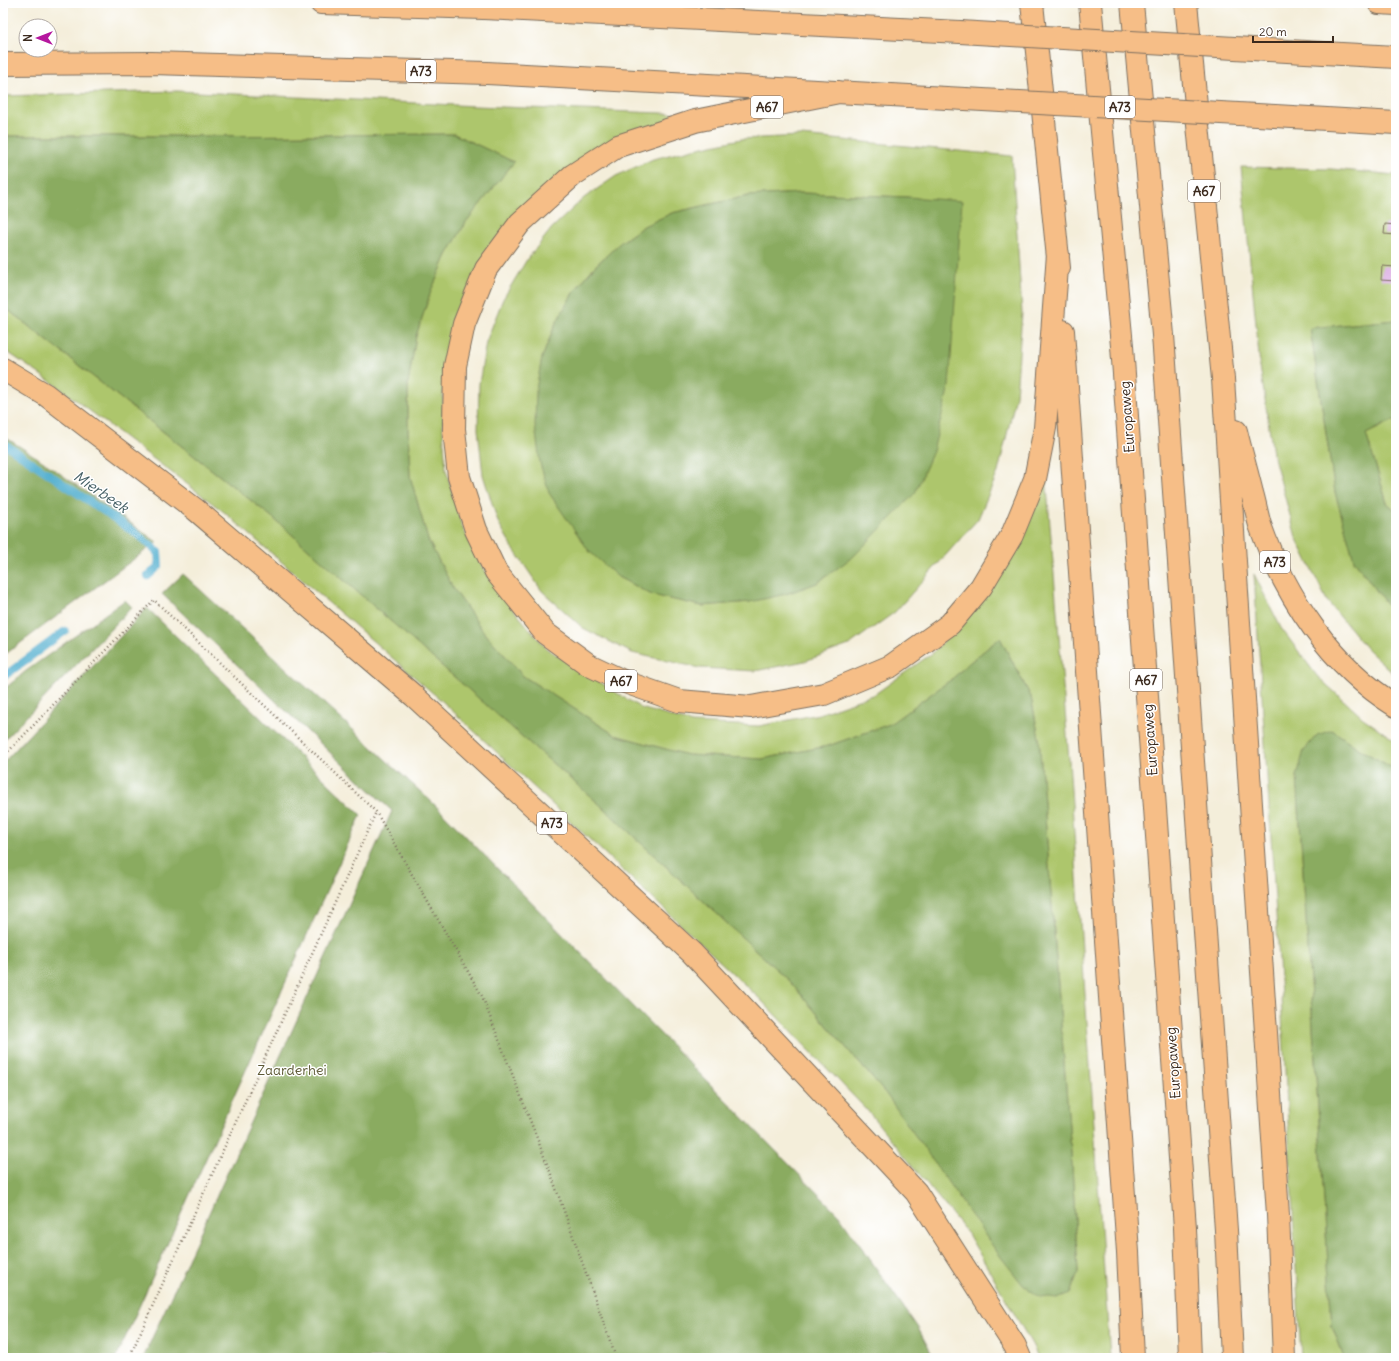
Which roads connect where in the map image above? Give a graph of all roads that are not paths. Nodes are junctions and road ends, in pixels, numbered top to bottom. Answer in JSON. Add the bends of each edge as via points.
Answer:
{"nodes":[{"id":1,"x":321,"y":3,"type":"edge"},
{"id":2,"x":1032,"y":3,"type":"edge"},
{"id":3,"x":1090,"y":3,"type":"edge"},
{"id":4,"x":1132,"y":3,"type":"edge"},
{"id":5,"x":1186,"y":3,"type":"edge"},
{"id":6,"x":1379,"y":3,"type":"edge"},
{"id":7,"x":1396,"y":4,"type":"edge"},
{"id":8,"x":1396,"y":57,"type":"edge"},
{"id":9,"x":3,"y":64,"type":"edge"},
{"id":10,"x":839,"y":92,"type":"junction"},
{"id":11,"x":1396,"y":123,"type":"edge"},
{"id":12,"x":1058,"y":254,"type":"junction"},
{"id":13,"x":3,"y":369,"type":"edge"},
{"id":14,"x":1223,"y":380,"type":"junction"},
{"id":15,"x":1396,"y":706,"type":"edge"},
{"id":16,"x":1020,"y":1358,"type":"edge"},
{"id":17,"x":1133,"y":1358,"type":"edge"},
{"id":18,"x":1190,"y":1358,"type":"edge"},
{"id":19,"x":1232,"y":1358,"type":"edge"},
{"id":20,"x":1284,"y":1358,"type":"edge"}],
"edges":[{"from":1,"to":8,"type":"highway","bridge":true,"via":[[483,8]]},
{"from":2,"to":12,"type":"highway","number":"A67"},
{"from":3,"to":18,"type":"highway","name":"Europaweg","number":"A67","via":[[1122,346],[1185,1220]]},
{"from":4,"to":19,"type":"highway","via":[[1163,335],[1226,1222]]},
{"from":5,"to":14,"type":"highway","number":"A67"},
{"from":6,"to":7,"type":"highway"},
{"from":9,"to":10,"type":"highway","number":"A73","via":[[152,63],[487,73]]},
{"from":10,"to":11,"type":"highway","number":"A73","bridge":true},
{"from":10,"to":12,"type":"highway","number":"A67","via":[[695,121],[618,146],[573,175],[520,222],[486,269],[464,324],[455,366],[454,429],[459,477],[476,530],[496,572],[545,633],[589,665],[625,682],[679,701],[751,707],[824,694],[890,666],[950,624],[980,587],[1012,535],[1035,479],[1045,428]]},
{"from":12,"to":17,"type":"highway","number":"A67","via":[[1128,1252]]},
{"from":13,"to":16,"type":"highway","number":"A73","via":[[46,395],[196,510],[414,696],[692,952],[916,1192],[1015,1346]]},
{"from":14,"to":15,"type":"highway","number":"A73","via":[[1260,524],[1278,567],[1308,619],[1337,656],[1361,681]]},
{"from":14,"to":20,"type":"highway","number":"A67","via":[[1278,1215]]}]}
